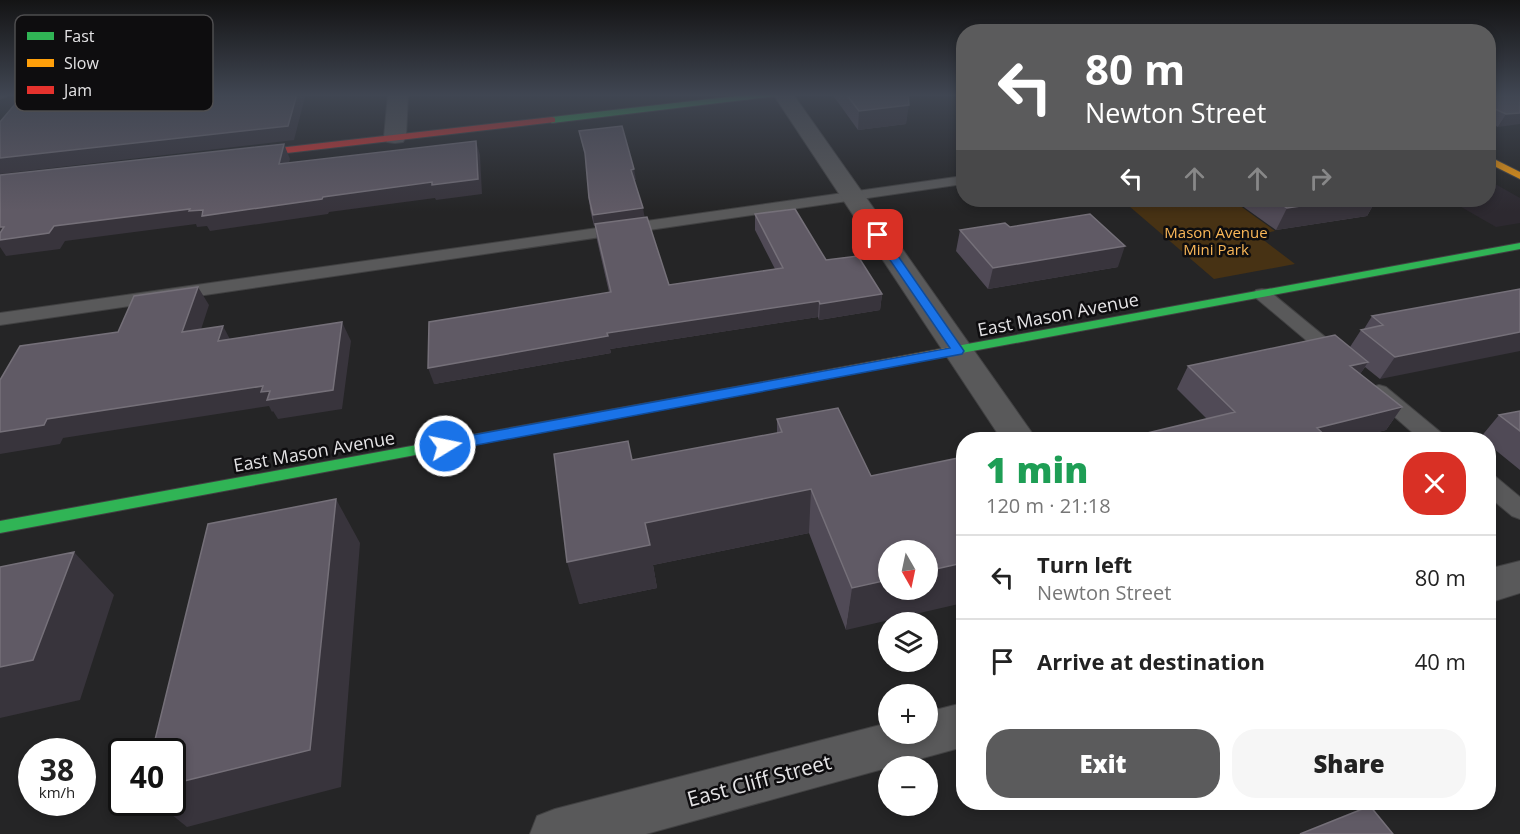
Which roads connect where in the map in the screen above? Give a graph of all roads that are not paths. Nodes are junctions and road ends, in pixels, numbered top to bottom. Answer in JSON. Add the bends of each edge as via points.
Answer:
{"nodes":[{"id":1,"x":394,"y":133,"type":"edge"},
{"id":2,"x":430,"y":133,"type":"edge"},
{"id":3,"x":809,"y":133,"type":"edge"},
{"id":4,"x":394,"y":137,"type":"junction"},
{"id":5,"x":224,"y":157,"type":"edge"},
{"id":6,"x":1496,"y":163,"type":"edge"},
{"id":7,"x":1520,"y":176,"type":"edge"},
{"id":8,"x":956,"y":181,"type":"edge"},
{"id":9,"x":852,"y":197,"type":"junction"},
{"id":10,"x":1520,"y":246,"type":"edge"},
{"id":11,"x":1262,"y":294,"type":"junction"},
{"id":12,"x":0,"y":319,"type":"edge"},
{"id":13,"x":958,"y":351,"type":"junction"},
{"id":14,"x":1014,"y":432,"type":"edge"},
{"id":15,"x":1426,"y":432,"type":"edge"},
{"id":16,"x":1496,"y":490,"type":"edge"},
{"id":17,"x":1520,"y":510,"type":"edge"},
{"id":18,"x":0,"y":527,"type":"edge"},
{"id":19,"x":1520,"y":577,"type":"edge"},
{"id":20,"x":1496,"y":584,"type":"edge"},
{"id":21,"x":956,"y":727,"type":"edge"},
{"id":22,"x":555,"y":834,"type":"edge"}],
"edges":[{"from":1,"to":4,"type":"street"},
{"from":2,"to":4,"type":"street"},
{"from":3,"to":9,"type":"street"},
{"from":4,"to":5,"type":"street"},
{"from":6,"to":7,"type":"street"},
{"from":8,"to":9,"type":"lane"},
{"from":9,"to":12,"type":"lane"},
{"from":9,"to":13,"type":"street"},
{"from":10,"to":11,"type":"street","name":"East Mason Avenue"},
{"from":11,"to":13,"type":"street","name":"East Mason Avenue"},
{"from":11,"to":15,"type":"lane"},
{"from":13,"to":14,"type":"street"},
{"from":13,"to":18,"type":"street","name":"East Mason Avenue"},
{"from":16,"to":17,"type":"lane"},
{"from":19,"to":20,"type":"street"},
{"from":21,"to":22,"type":"street","name":"East Cliff Street"}]}
